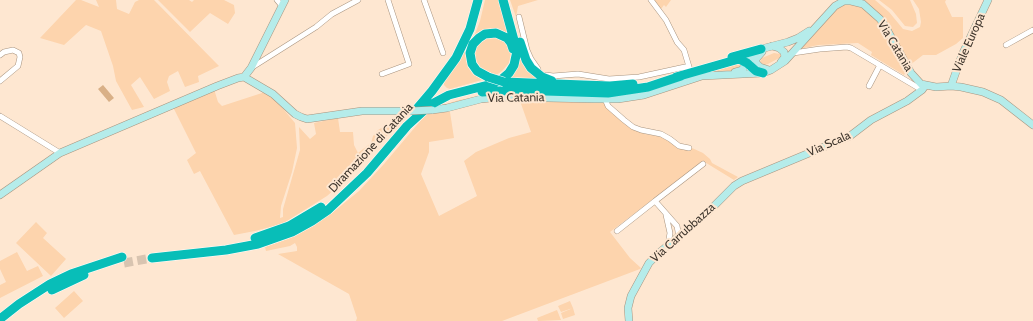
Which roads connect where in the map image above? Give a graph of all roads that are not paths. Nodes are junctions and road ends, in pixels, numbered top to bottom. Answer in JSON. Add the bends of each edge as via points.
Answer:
{"nodes":[{"id":1,"x":276,"y":0,"type":"edge"},
{"id":2,"x":358,"y":0,"type":"edge"},
{"id":3,"x":388,"y":0,"type":"edge"},
{"id":4,"x":424,"y":0,"type":"edge"},
{"id":5,"x":478,"y":0,"type":"edge"},
{"id":6,"x":483,"y":0,"type":"edge"},
{"id":7,"x":503,"y":0,"type":"edge"},
{"id":8,"x":508,"y":0,"type":"edge"},
{"id":9,"x":651,"y":0,"type":"edge"},
{"id":10,"x":988,"y":0,"type":"edge"},
{"id":11,"x":283,"y":3,"type":"edge"},
{"id":12,"x":519,"y":17,"type":"dead end"},
{"id":13,"x":822,"y":20,"type":"junction"},
{"id":14,"x":1033,"y":30,"type":"edge"},
{"id":15,"x":1006,"y":44,"type":"dead end"},
{"id":16,"x":767,"y":47,"type":"junction"},
{"id":17,"x":443,"y":53,"type":"dead end"},
{"id":18,"x":793,"y":53,"type":"junction"},
{"id":19,"x":0,"y":55,"type":"edge"},
{"id":20,"x":747,"y":63,"type":"junction"},
{"id":21,"x":880,"y":65,"type":"junction"},
{"id":22,"x":252,"y":68,"type":"junction"},
{"id":23,"x":769,"y":71,"type":"junction"},
{"id":24,"x":686,"y":72,"type":"junction"},
{"id":25,"x":382,"y":74,"type":"dead end"},
{"id":26,"x":714,"y":75,"type":"junction"},
{"id":27,"x":244,"y":77,"type":"junction"},
{"id":28,"x":487,"y":79,"type":"junction"},
{"id":29,"x":0,"y":81,"type":"edge"},
{"id":30,"x":502,"y":83,"type":"junction"},
{"id":31,"x":585,"y":85,"type":"junction"},
{"id":32,"x":869,"y":86,"type":"dead end"},
{"id":33,"x":951,"y":86,"type":"junction"},
{"id":34,"x":924,"y":88,"type":"junction"},
{"id":35,"x":605,"y":99,"type":"junction"},
{"id":36,"x":0,"y":116,"type":"edge"},
{"id":37,"x":406,"y":123,"type":"junction"},
{"id":38,"x":1033,"y":125,"type":"edge"},
{"id":39,"x":689,"y":148,"type":"dead end"},
{"id":40,"x":60,"y":153,"type":"junction"},
{"id":41,"x":703,"y":164,"type":"dead end"},
{"id":42,"x":367,"y":173,"type":"junction"},
{"id":43,"x":727,"y":192,"type":"joint"},
{"id":44,"x":0,"y":195,"type":"edge"},
{"id":45,"x":655,"y":201,"type":"junction"},
{"id":46,"x":666,"y":214,"type":"junction"},
{"id":47,"x":677,"y":226,"type":"junction"},
{"id":48,"x":692,"y":226,"type":"junction"},
{"id":49,"x":669,"y":229,"type":"junction"},
{"id":50,"x":617,"y":231,"type":"dead end"},
{"id":51,"x":679,"y":237,"type":"junction"},
{"id":52,"x":667,"y":246,"type":"junction"},
{"id":53,"x":0,"y":319,"type":"edge"},
{"id":54,"x":7,"y":321,"type":"edge"},
{"id":55,"x":629,"y":321,"type":"edge"}],
"edges":[{"from":1,"to":11,"type":"street"},
{"from":2,"to":22,"type":"street","via":[[332,14]]},
{"from":3,"to":25,"type":"street","via":[[409,64]]},
{"from":4,"to":17,"type":"street"},
{"from":5,"to":37,"type":"highway","name":"Diramazione di Catania","via":[[470,29],[456,58]]},
{"from":6,"to":28,"type":"highway","via":[[467,56],[474,72]]},
{"from":7,"to":42,"type":"highway","name":"Diramazione di Catania","via":[[516,46],[517,56],[512,70],[492,84],[449,95],[430,104],[407,126]]},
{"from":8,"to":31,"type":"highway","via":[[524,55],[531,68],[546,79]]},
{"from":9,"to":24,"type":"street","via":[[684,50]]},
{"from":10,"to":33,"type":"main road","name":"Viale Europa","via":[[959,62]]},
{"from":11,"to":22,"type":"main road"},
{"from":12,"to":24,"type":"street","name":"Via Catania","via":[[531,59],[539,71],[546,75],[578,74],[609,79],[639,77],[685,67]]},
{"from":13,"to":16,"type":"main road","via":[[798,38]]},
{"from":13,"to":18,"type":"main road","name":"Via Catania"},
{"from":13,"to":34,"type":"main road","name":"Via Catania","via":[[835,6],[844,2],[855,1],[867,7],[885,26],[913,77]]},
{"from":14,"to":15,"type":"street"},
{"from":16,"to":20,"type":"main road","via":[[751,57]]},
{"from":16,"to":23,"type":"main road","via":[[755,62]]},
{"from":16,"to":23,"type":"main road","via":[[783,51],[785,54],[783,60]]},
{"from":16,"to":24,"type":"highway"},
{"from":18,"to":21,"type":"street","name":"Via Catania","via":[[847,47],[855,49]]},
{"from":18,"to":23,"type":"main road","name":"Via Catania"},
{"from":19,"to":29,"type":"street","via":[[13,50],[19,53],[20,57],[18,66]]},
{"from":20,"to":23,"type":"highway","via":[[756,71]]},
{"from":20,"to":24,"type":"highway","via":[[739,59]]},
{"from":20,"to":26,"type":"main road","via":[[740,72]]},
{"from":21,"to":32,"type":"street"},
{"from":21,"to":34,"type":"street","name":"Via Catania"},
{"from":22,"to":27,"type":"main road"},
{"from":23,"to":26,"type":"main road","name":"Via Catania","via":[[731,76]]},
{"from":24,"to":30,"type":"highway","via":[[648,84],[621,88]]},
{"from":24,"to":31,"type":"highway","via":[[636,84]]},
{"from":24,"to":42,"type":"highway","via":[[658,84],[615,92],[498,90],[446,100],[426,111]]},
{"from":26,"to":35,"type":"main road","name":"Via Catania","via":[[695,78],[644,95]]},
{"from":27,"to":35,"type":"main road","name":"Via Catania","bridge":true,"via":[[273,94],[301,118],[307,119],[362,111],[432,110],[502,97]]},
{"from":27,"to":40,"type":"main road"},
{"from":28,"to":30,"type":"highway","bridge":true},
{"from":28,"to":37,"type":"highway","via":[[474,68],[470,52],[479,38],[485,34],[496,33],[507,38],[512,47],[512,59],[505,70],[489,80],[438,96]]},
{"from":30,"to":31,"type":"highway"},
{"from":33,"to":34,"type":"main road"},
{"from":33,"to":38,"type":"main road","via":[[991,95]]},
{"from":34,"to":43,"type":"main road","name":"Via Scala","via":[[850,136],[742,181]]},
{"from":35,"to":39,"type":"street","via":[[608,106],[633,127],[661,134],[679,146]]},
{"from":36,"to":40,"type":"street"},
{"from":37,"to":42,"type":"highway","name":"Diramazione di Catania","via":[[351,182],[324,205],[298,222],[267,235],[242,241],[152,255],[244,247],[279,237],[328,210]]},
{"from":40,"to":44,"type":"main road"},
{"from":41,"to":45,"type":"street"},
{"from":43,"to":48,"type":"main road","name":"Via Carrubbazza"},
{"from":45,"to":46,"type":"street"},
{"from":45,"to":50,"type":"street"},
{"from":46,"to":47,"type":"street"},
{"from":46,"to":49,"type":"street"},
{"from":47,"to":48,"type":"street"},
{"from":47,"to":51,"type":"street"},
{"from":48,"to":51,"type":"main road","name":"Via Carrubbazza"},
{"from":49,"to":51,"type":"street"},
{"from":49,"to":52,"type":"street","via":[[670,238]]},
{"from":51,"to":52,"type":"main road","name":"Via Carrubbazza"},
{"from":52,"to":55,"type":"main road","name":"Via Carrubbazza","via":[[649,263],[634,288],[628,308]]},
{"from":53,"to":54,"type":"highway","via":[[19,304],[64,277],[97,265],[123,260],[64,284],[23,308]]}]}
